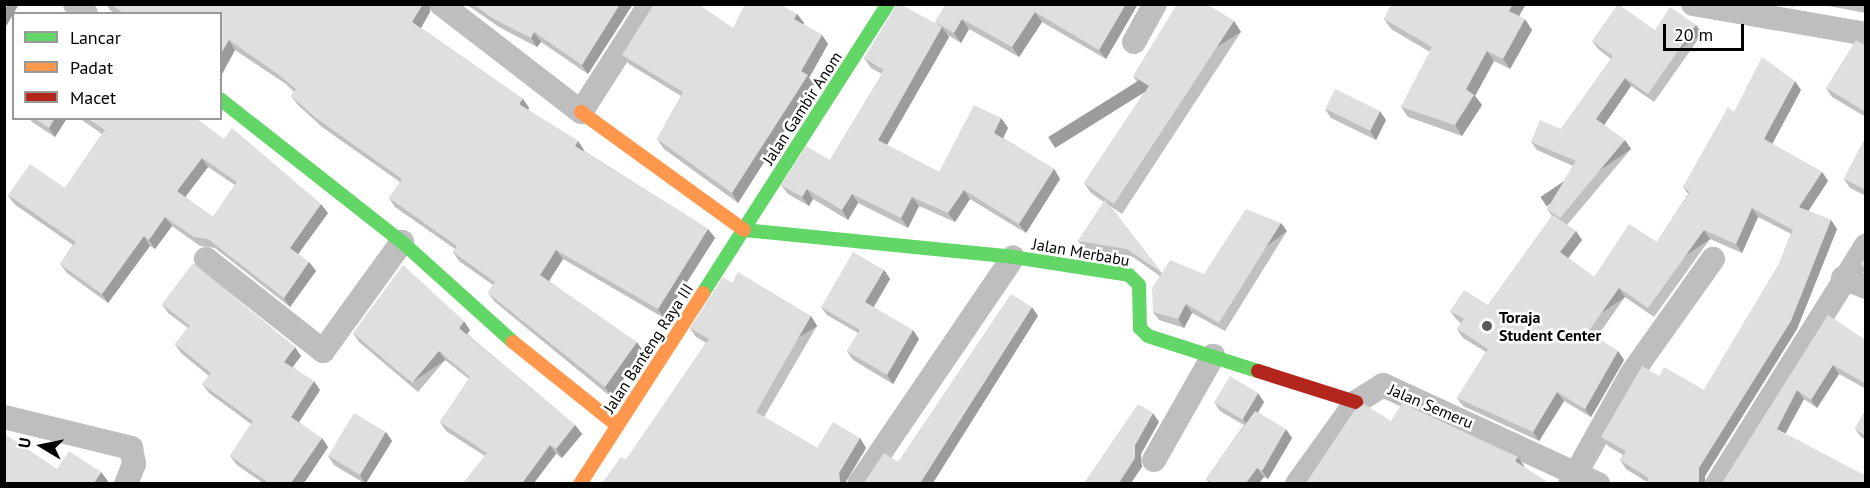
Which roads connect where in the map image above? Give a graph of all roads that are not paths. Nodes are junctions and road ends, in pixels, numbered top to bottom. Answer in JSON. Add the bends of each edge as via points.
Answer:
{"nodes":[{"id":1,"x":441,"y":4,"type":"edge"},
{"id":2,"x":650,"y":4,"type":"edge"},
{"id":3,"x":888,"y":4,"type":"edge"},
{"id":4,"x":1155,"y":4,"type":"edge"},
{"id":5,"x":1693,"y":4,"type":"edge"},
{"id":6,"x":1866,"y":34,"type":"edge"},
{"id":7,"x":1134,"y":42,"type":"dead end"},
{"id":8,"x":222,"y":101,"type":"edge"},
{"id":9,"x":581,"y":112,"type":"junction"},
{"id":10,"x":744,"y":230,"type":"junction"},
{"id":11,"x":402,"y":242,"type":"junction"},
{"id":12,"x":1866,"y":246,"type":"edge"},
{"id":13,"x":1012,"y":257,"type":"junction"},
{"id":14,"x":206,"y":259,"type":"dead end"},
{"id":15,"x":1713,"y":259,"type":"dead end"},
{"id":16,"x":1843,"y":278,"type":"junction"},
{"id":17,"x":1866,"y":287,"type":"edge"},
{"id":18,"x":1213,"y":356,"type":"junction"},
{"id":19,"x":1356,"y":402,"type":"junction"},
{"id":20,"x":4,"y":417,"type":"edge"},
{"id":21,"x":618,"y":426,"type":"junction"},
{"id":22,"x":1154,"y":460,"type":"dead end"},
{"id":23,"x":1573,"y":477,"type":"edge"},
{"id":24,"x":126,"y":483,"type":"edge"},
{"id":25,"x":580,"y":483,"type":"edge"},
{"id":26,"x":859,"y":483,"type":"edge"},
{"id":27,"x":1297,"y":483,"type":"edge"},
{"id":28,"x":1599,"y":483,"type":"edge"},
{"id":29,"x":1717,"y":483,"type":"edge"}],
"edges":[{"from":1,"to":9,"type":"street"},
{"from":2,"to":9,"type":"street"},
{"from":3,"to":10,"type":"street","name":"Jalan Gambir Anom"},
{"from":4,"to":7,"type":"street"},
{"from":5,"to":6,"type":"street"},
{"from":8,"to":11,"type":"street"},
{"from":9,"to":10,"type":"street"},
{"from":10,"to":13,"type":"street","name":"Jalan Merbabu"},
{"from":10,"to":21,"type":"street","name":"Jalan Banteng Raya III"},
{"from":11,"to":14,"type":"street","via":[[323,351]]},
{"from":11,"to":21,"type":"street","via":[[493,326]]},
{"from":12,"to":16,"type":"street"},
{"from":13,"to":18,"type":"street","name":"Jalan Merbabu","via":[[1129,275],[1140,290],[1143,332]]},
{"from":13,"to":26,"type":"street"},
{"from":15,"to":23,"type":"street","via":[[1632,372]]},
{"from":16,"to":17,"type":"street"},
{"from":16,"to":29,"type":"street"},
{"from":18,"to":19,"type":"street","name":"Jalan Merbabu"},
{"from":18,"to":22,"type":"street"},
{"from":19,"to":23,"type":"street","name":"Jalan Semeru","via":[[1373,388],[1388,386]]},
{"from":19,"to":27,"type":"street","name":"Jalan Semeru"},
{"from":20,"to":24,"type":"street","via":[[131,448],[134,464]]},
{"from":21,"to":25,"type":"street","name":"Jalan Banteng Raya III"},
{"from":23,"to":28,"type":"street","name":"Jalan Semeru"}]}
